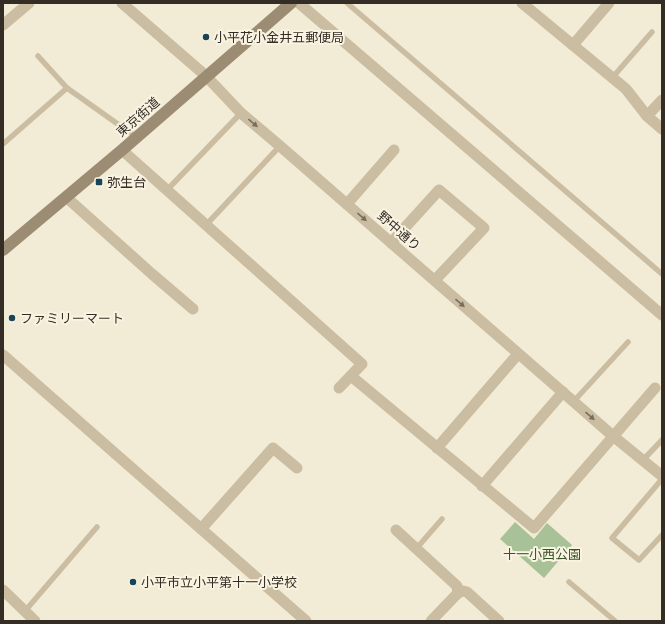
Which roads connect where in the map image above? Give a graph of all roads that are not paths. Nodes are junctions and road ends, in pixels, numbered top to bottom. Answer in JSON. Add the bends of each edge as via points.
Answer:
{"nodes":[{"id":1,"x":29,"y":3,"type":"edge"},
{"id":2,"x":122,"y":3,"type":"edge"},
{"id":3,"x":291,"y":3,"type":"edge"},
{"id":4,"x":299,"y":3,"type":"edge"},
{"id":5,"x":347,"y":3,"type":"edge"},
{"id":6,"x":522,"y":3,"type":"edge"},
{"id":7,"x":609,"y":3,"type":"edge"},
{"id":8,"x":3,"y":25,"type":"edge"},
{"id":9,"x":652,"y":32,"type":"dead end"},
{"id":10,"x":573,"y":46,"type":"junction"},
{"id":11,"x":38,"y":56,"type":"dead end"},
{"id":12,"x":206,"y":76,"type":"junction"},
{"id":13,"x":612,"y":78,"type":"junction"},
{"id":14,"x":67,"y":88,"type":"junction"},
{"id":15,"x":662,"y":100,"type":"edge"},
{"id":16,"x":241,"y":113,"type":"junction"},
{"id":17,"x":647,"y":116,"type":"junction"},
{"id":18,"x":662,"y":129,"type":"edge"},
{"id":19,"x":136,"y":137,"type":"junction"},
{"id":20,"x":3,"y":144,"type":"edge"},
{"id":21,"x":280,"y":146,"type":"junction"},
{"id":22,"x":122,"y":150,"type":"junction"},
{"id":23,"x":394,"y":150,"type":"dead end"},
{"id":24,"x":167,"y":190,"type":"junction"},
{"id":25,"x":66,"y":197,"type":"junction"},
{"id":26,"x":347,"y":204,"type":"junction"},
{"id":27,"x":206,"y":225,"type":"junction"},
{"id":28,"x":391,"y":243,"type":"junction"},
{"id":29,"x":3,"y":250,"type":"edge"},
{"id":30,"x":662,"y":274,"type":"edge"},
{"id":31,"x":435,"y":280,"type":"junction"},
{"id":32,"x":193,"y":309,"type":"dead end"},
{"id":33,"x":662,"y":316,"type":"edge"},
{"id":34,"x":628,"y":342,"type":"dead end"},
{"id":35,"x":518,"y":354,"type":"junction"},
{"id":36,"x":3,"y":355,"type":"edge"},
{"id":37,"x":351,"y":376,"type":"junction"},
{"id":38,"x":339,"y":388,"type":"dead end"},
{"id":39,"x":655,"y":388,"type":"dead end"},
{"id":40,"x":563,"y":392,"type":"junction"},
{"id":41,"x":574,"y":401,"type":"junction"},
{"id":42,"x":613,"y":436,"type":"junction"},
{"id":43,"x":662,"y":440,"type":"edge"},
{"id":44,"x":437,"y":448,"type":"junction"},
{"id":45,"x":643,"y":460,"type":"junction"},
{"id":46,"x":297,"y":468,"type":"dead end"},
{"id":47,"x":662,"y":478,"type":"edge"},
{"id":48,"x":482,"y":486,"type":"junction"},
{"id":49,"x":442,"y":518,"type":"dead end"},
{"id":50,"x":97,"y":528,"type":"dead end"},
{"id":51,"x":201,"y":529,"type":"junction"},
{"id":52,"x":396,"y":530,"type":"dead end"},
{"id":53,"x":662,"y":535,"type":"edge"},
{"id":54,"x":416,"y":549,"type":"junction"},
{"id":55,"x":569,"y":582,"type":"dead end"},
{"id":56,"x":3,"y":590,"type":"edge"},
{"id":57,"x":458,"y":593,"type":"junction"},
{"id":58,"x":25,"y":611,"type":"junction"},
{"id":59,"x":35,"y":621,"type":"edge"},
{"id":60,"x":306,"y":621,"type":"edge"},
{"id":61,"x":431,"y":621,"type":"edge"},
{"id":62,"x":499,"y":621,"type":"edge"},
{"id":63,"x":616,"y":621,"type":"edge"}],
"edges":[{"from":1,"to":8,"type":"street"},
{"from":2,"to":12,"type":"street","name":"野中通り"},
{"from":3,"to":12,"type":"main road","name":"東京街道"},
{"from":4,"to":33,"type":"street"},
{"from":5,"to":30,"type":"lane"},
{"from":6,"to":10,"type":"street"},
{"from":7,"to":10,"type":"street"},
{"from":9,"to":13,"type":"lane"},
{"from":10,"to":13,"type":"street"},
{"from":11,"to":14,"type":"lane"},
{"from":12,"to":16,"type":"street","name":"野中通り"},
{"from":12,"to":19,"type":"main road","name":"東京街道"},
{"from":13,"to":17,"type":"street","via":[[626,89]]},
{"from":14,"to":19,"type":"lane"},
{"from":14,"to":20,"type":"lane"},
{"from":15,"to":17,"type":"street"},
{"from":16,"to":21,"type":"street","name":"野中通り","one_way":true},
{"from":16,"to":24,"type":"lane"},
{"from":17,"to":18,"type":"street"},
{"from":19,"to":22,"type":"main road","name":"東京街道"},
{"from":21,"to":26,"type":"street","name":"野中通り"},
{"from":21,"to":27,"type":"lane"},
{"from":22,"to":24,"type":"street"},
{"from":22,"to":25,"type":"main road","name":"東京街道"},
{"from":23,"to":26,"type":"street"},
{"from":24,"to":27,"type":"street"},
{"from":25,"to":29,"type":"main road","name":"東京街道"},
{"from":25,"to":32,"type":"street"},
{"from":26,"to":28,"type":"street","name":"野中通り","one_way":true},
{"from":27,"to":37,"type":"street","via":[[362,364]]},
{"from":28,"to":31,"type":"street","name":"野中通り"},
{"from":28,"to":31,"type":"street","via":[[439,190],[484,228]]},
{"from":31,"to":35,"type":"street","name":"野中通り","one_way":true},
{"from":34,"to":41,"type":"lane"},
{"from":35,"to":40,"type":"street","name":"野中通り"},
{"from":35,"to":44,"type":"street"},
{"from":36,"to":51,"type":"street"},
{"from":37,"to":38,"type":"street"},
{"from":37,"to":44,"type":"street"},
{"from":39,"to":42,"type":"street"},
{"from":40,"to":41,"type":"street","name":"野中通り"},
{"from":40,"to":48,"type":"street"},
{"from":41,"to":42,"type":"street","name":"野中通り","one_way":true},
{"from":42,"to":45,"type":"street","name":"野中通り"},
{"from":42,"to":48,"type":"street","via":[[534,528]]},
{"from":43,"to":45,"type":"lane"},
{"from":44,"to":48,"type":"street"},
{"from":45,"to":47,"type":"street","name":"野中通り"},
{"from":46,"to":51,"type":"street","via":[[273,448]]},
{"from":47,"to":53,"type":"lane","via":[[612,538],[639,560]]},
{"from":49,"to":54,"type":"lane"},
{"from":50,"to":58,"type":"lane"},
{"from":51,"to":60,"type":"street"},
{"from":52,"to":54,"type":"street"},
{"from":54,"to":57,"type":"street","via":[[457,586]]},
{"from":55,"to":63,"type":"lane"},
{"from":56,"to":58,"type":"street"},
{"from":57,"to":61,"type":"street"},
{"from":57,"to":62,"type":"street","via":[[467,592]]},
{"from":58,"to":59,"type":"street"}]}
